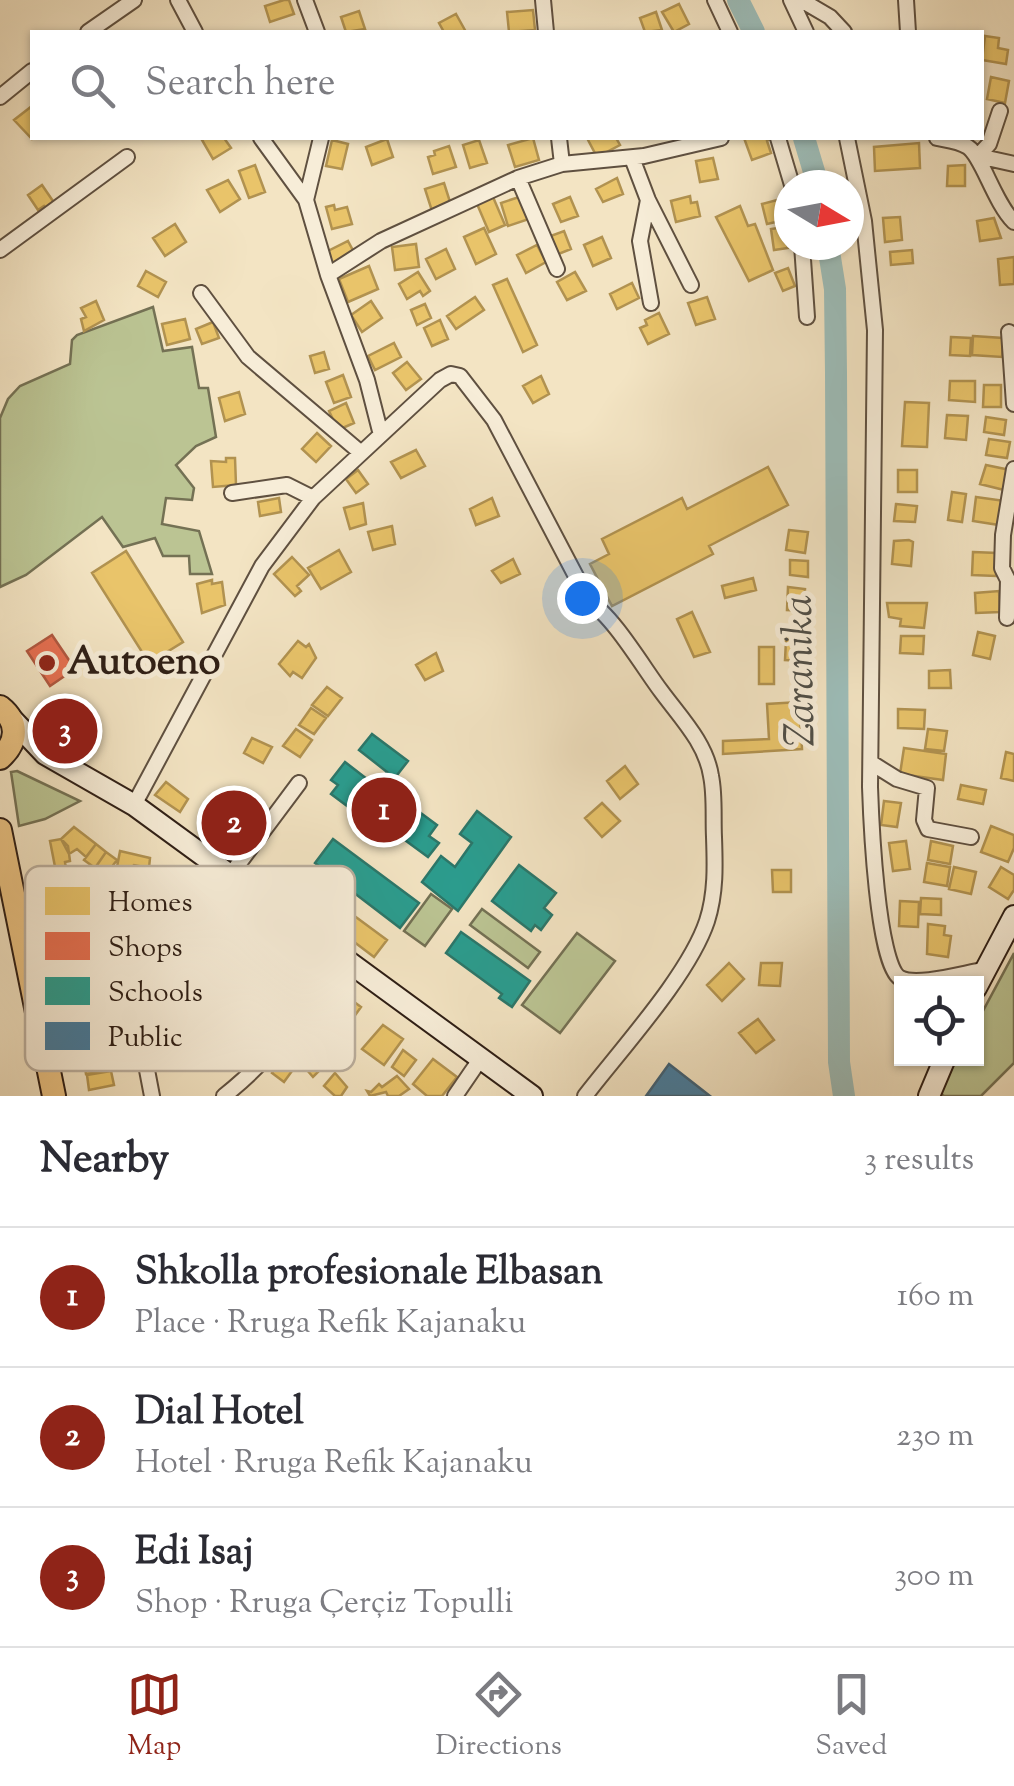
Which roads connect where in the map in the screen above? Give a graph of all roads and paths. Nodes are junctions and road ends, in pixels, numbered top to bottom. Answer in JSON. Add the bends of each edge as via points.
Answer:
{"nodes":[{"id":1,"x":134,"y":0,"type":"edge"},
{"id":2,"x":178,"y":0,"type":"edge"},
{"id":3,"x":305,"y":0,"type":"edge"},
{"id":4,"x":542,"y":0,"type":"edge"},
{"id":5,"x":715,"y":0,"type":"edge"},
{"id":6,"x":792,"y":0,"type":"edge"},
{"id":7,"x":802,"y":0,"type":"edge"},
{"id":8,"x":906,"y":0,"type":"edge"},
{"id":9,"x":95,"y":30,"type":"edge"},
{"id":10,"x":194,"y":30,"type":"edge"},
{"id":11,"x":316,"y":30,"type":"edge"},
{"id":12,"x":546,"y":30,"type":"edge"},
{"id":13,"x":729,"y":30,"type":"edge"},
{"id":14,"x":805,"y":30,"type":"edge"},
{"id":15,"x":842,"y":30,"type":"edge"},
{"id":16,"x":908,"y":30,"type":"edge"},
{"id":17,"x":30,"y":73,"type":"edge"},
{"id":18,"x":0,"y":97,"type":"edge"},
{"id":19,"x":1000,"y":111,"type":"dead end"},
{"id":20,"x":263,"y":140,"type":"edge"},
{"id":21,"x":321,"y":140,"type":"edge"},
{"id":22,"x":559,"y":140,"type":"edge"},
{"id":23,"x":712,"y":140,"type":"edge"},
{"id":24,"x":779,"y":140,"type":"edge"},
{"id":25,"x":847,"y":140,"type":"edge"},
{"id":26,"x":946,"y":140,"type":"edge"},
{"id":27,"x":979,"y":140,"type":"edge"},
{"id":28,"x":978,"y":156,"type":"junction"},
{"id":29,"x":128,"y":157,"type":"dead end"},
{"id":30,"x":632,"y":158,"type":"junction"},
{"id":31,"x":562,"y":164,"type":"junction"},
{"id":32,"x":1014,"y":164,"type":"edge"},
{"id":33,"x":788,"y":170,"type":"edge"},
{"id":34,"x":518,"y":178,"type":"junction"},
{"id":35,"x":306,"y":200,"type":"junction"},
{"id":36,"x":648,"y":200,"type":"junction"},
{"id":37,"x":1014,"y":222,"type":"edge"},
{"id":38,"x":0,"y":250,"type":"edge"},
{"id":39,"x":803,"y":260,"type":"edge"},
{"id":40,"x":557,"y":269,"type":"dead end"},
{"id":41,"x":328,"y":275,"type":"junction"},
{"id":42,"x":692,"y":285,"type":"dead end"},
{"id":43,"x":201,"y":293,"type":"dead end"},
{"id":44,"x":651,"y":302,"type":"dead end"},
{"id":45,"x":807,"y":317,"type":"dead end"},
{"id":46,"x":1009,"y":332,"type":"dead end"},
{"id":47,"x":1012,"y":376,"type":"edge"},
{"id":48,"x":1014,"y":404,"type":"edge"},
{"id":49,"x":381,"y":436,"type":"junction"},
{"id":50,"x":360,"y":452,"type":"junction"},
{"id":51,"x":1014,"y":469,"type":"edge"},
{"id":52,"x":232,"y":494,"type":"dead end"},
{"id":53,"x":313,"y":498,"type":"junction"},
{"id":54,"x":1008,"y":618,"type":"dead end"},
{"id":55,"x":6,"y":713,"type":"edge"},
{"id":56,"x":46,"y":754,"type":"junction"},
{"id":57,"x":2,"y":756,"type":"edge"},
{"id":58,"x":873,"y":764,"type":"junction"},
{"id":59,"x":299,"y":783,"type":"dead end"},
{"id":60,"x":134,"y":805,"type":"junction"},
{"id":61,"x":0,"y":830,"type":"edge"},
{"id":62,"x":971,"y":837,"type":"dead end"},
{"id":63,"x":220,"y":866,"type":"edge"},
{"id":64,"x":237,"y":866,"type":"edge"},
{"id":65,"x":0,"y":904,"type":"edge"},
{"id":66,"x":1014,"y":916,"type":"edge"},
{"id":67,"x":25,"y":954,"type":"edge"},
{"id":68,"x":355,"y":964,"type":"edge"},
{"id":69,"x":897,"y":976,"type":"edge"},
{"id":70,"x":983,"y":976,"type":"edge"},
{"id":71,"x":25,"y":1024,"type":"edge"},
{"id":72,"x":481,"y":1058,"type":"junction"},
{"id":73,"x":942,"y":1066,"type":"edge"},
{"id":74,"x":35,"y":1071,"type":"edge"},
{"id":75,"x":49,"y":1071,"type":"edge"},
{"id":76,"x":147,"y":1071,"type":"edge"},
{"id":77,"x":253,"y":1071,"type":"edge"},
{"id":78,"x":525,"y":1094,"type":"edge"},
{"id":79,"x":40,"y":1096,"type":"edge"},
{"id":80,"x":54,"y":1096,"type":"edge"},
{"id":81,"x":152,"y":1096,"type":"edge"},
{"id":82,"x":224,"y":1096,"type":"edge"},
{"id":83,"x":455,"y":1096,"type":"edge"},
{"id":84,"x":585,"y":1096,"type":"edge"},
{"id":85,"x":929,"y":1096,"type":"edge"}],
"edges":[{"from":1,"to":9,"type":"street"},
{"from":2,"to":10,"type":"street"},
{"from":3,"to":11,"type":"street"},
{"from":4,"to":12,"type":"street"},
{"from":5,"to":13,"type":"street"},
{"from":6,"to":14,"type":"street"},
{"from":7,"to":15,"type":"street"},
{"from":8,"to":16,"type":"street"},
{"from":17,"to":18,"type":"street"},
{"from":19,"to":28,"type":"street"},
{"from":20,"to":35,"type":"street"},
{"from":21,"to":35,"type":"street"},
{"from":22,"to":31,"type":"street"},
{"from":23,"to":30,"type":"street"},
{"from":24,"to":33,"type":"street"},
{"from":25,"to":58,"type":"street","via":[[875,330]]},
{"from":26,"to":28,"type":"street"},
{"from":27,"to":28,"type":"street"},
{"from":28,"to":32,"type":"street"},
{"from":28,"to":37,"type":"street"},
{"from":29,"to":38,"type":"street"},
{"from":30,"to":31,"type":"street"},
{"from":30,"to":36,"type":"street"},
{"from":31,"to":34,"type":"street"},
{"from":34,"to":40,"type":"street"},
{"from":34,"to":41,"type":"street","via":[[382,241]]},
{"from":35,"to":41,"type":"street"},
{"from":36,"to":42,"type":"street"},
{"from":36,"to":44,"type":"street","via":[[640,242]]},
{"from":39,"to":45,"type":"street"},
{"from":41,"to":49,"type":"street"},
{"from":43,"to":50,"type":"street","via":[[248,358]]},
{"from":46,"to":47,"type":"street"},
{"from":47,"to":48,"type":"street"},
{"from":49,"to":50,"type":"street"},
{"from":49,"to":84,"type":"street","via":[[440,380],[460,376],[494,420],[590,602],[686,724],[712,775],[715,867],[702,934]]},
{"from":50,"to":53,"type":"street"},
{"from":51,"to":54,"type":"street","via":[[1003,535]]},
{"from":52,"to":53,"type":"street","via":[[287,485]]},
{"from":53,"to":60,"type":"street","via":[[251,585]]},
{"from":55,"to":56,"type":"main road"},
{"from":55,"to":57,"type":"main road","via":[[14,740]]},
{"from":56,"to":57,"type":"main road"},
{"from":56,"to":60,"type":"main road"},
{"from":58,"to":62,"type":"street","via":[[926,788],[928,829]]},
{"from":58,"to":69,"type":"street","via":[[872,855],[882,928]]},
{"from":59,"to":64,"type":"street"},
{"from":60,"to":63,"type":"main road"},
{"from":61,"to":67,"type":"main road"},
{"from":65,"to":71,"type":"main road"},
{"from":66,"to":70,"type":"main road"},
{"from":68,"to":72,"type":"main road"},
{"from":72,"to":78,"type":"main road"},
{"from":72,"to":83,"type":"street"},
{"from":73,"to":85,"type":"main road"},
{"from":74,"to":79,"type":"main road"},
{"from":75,"to":80,"type":"main road"},
{"from":76,"to":81,"type":"street"},
{"from":77,"to":82,"type":"street"}]}
